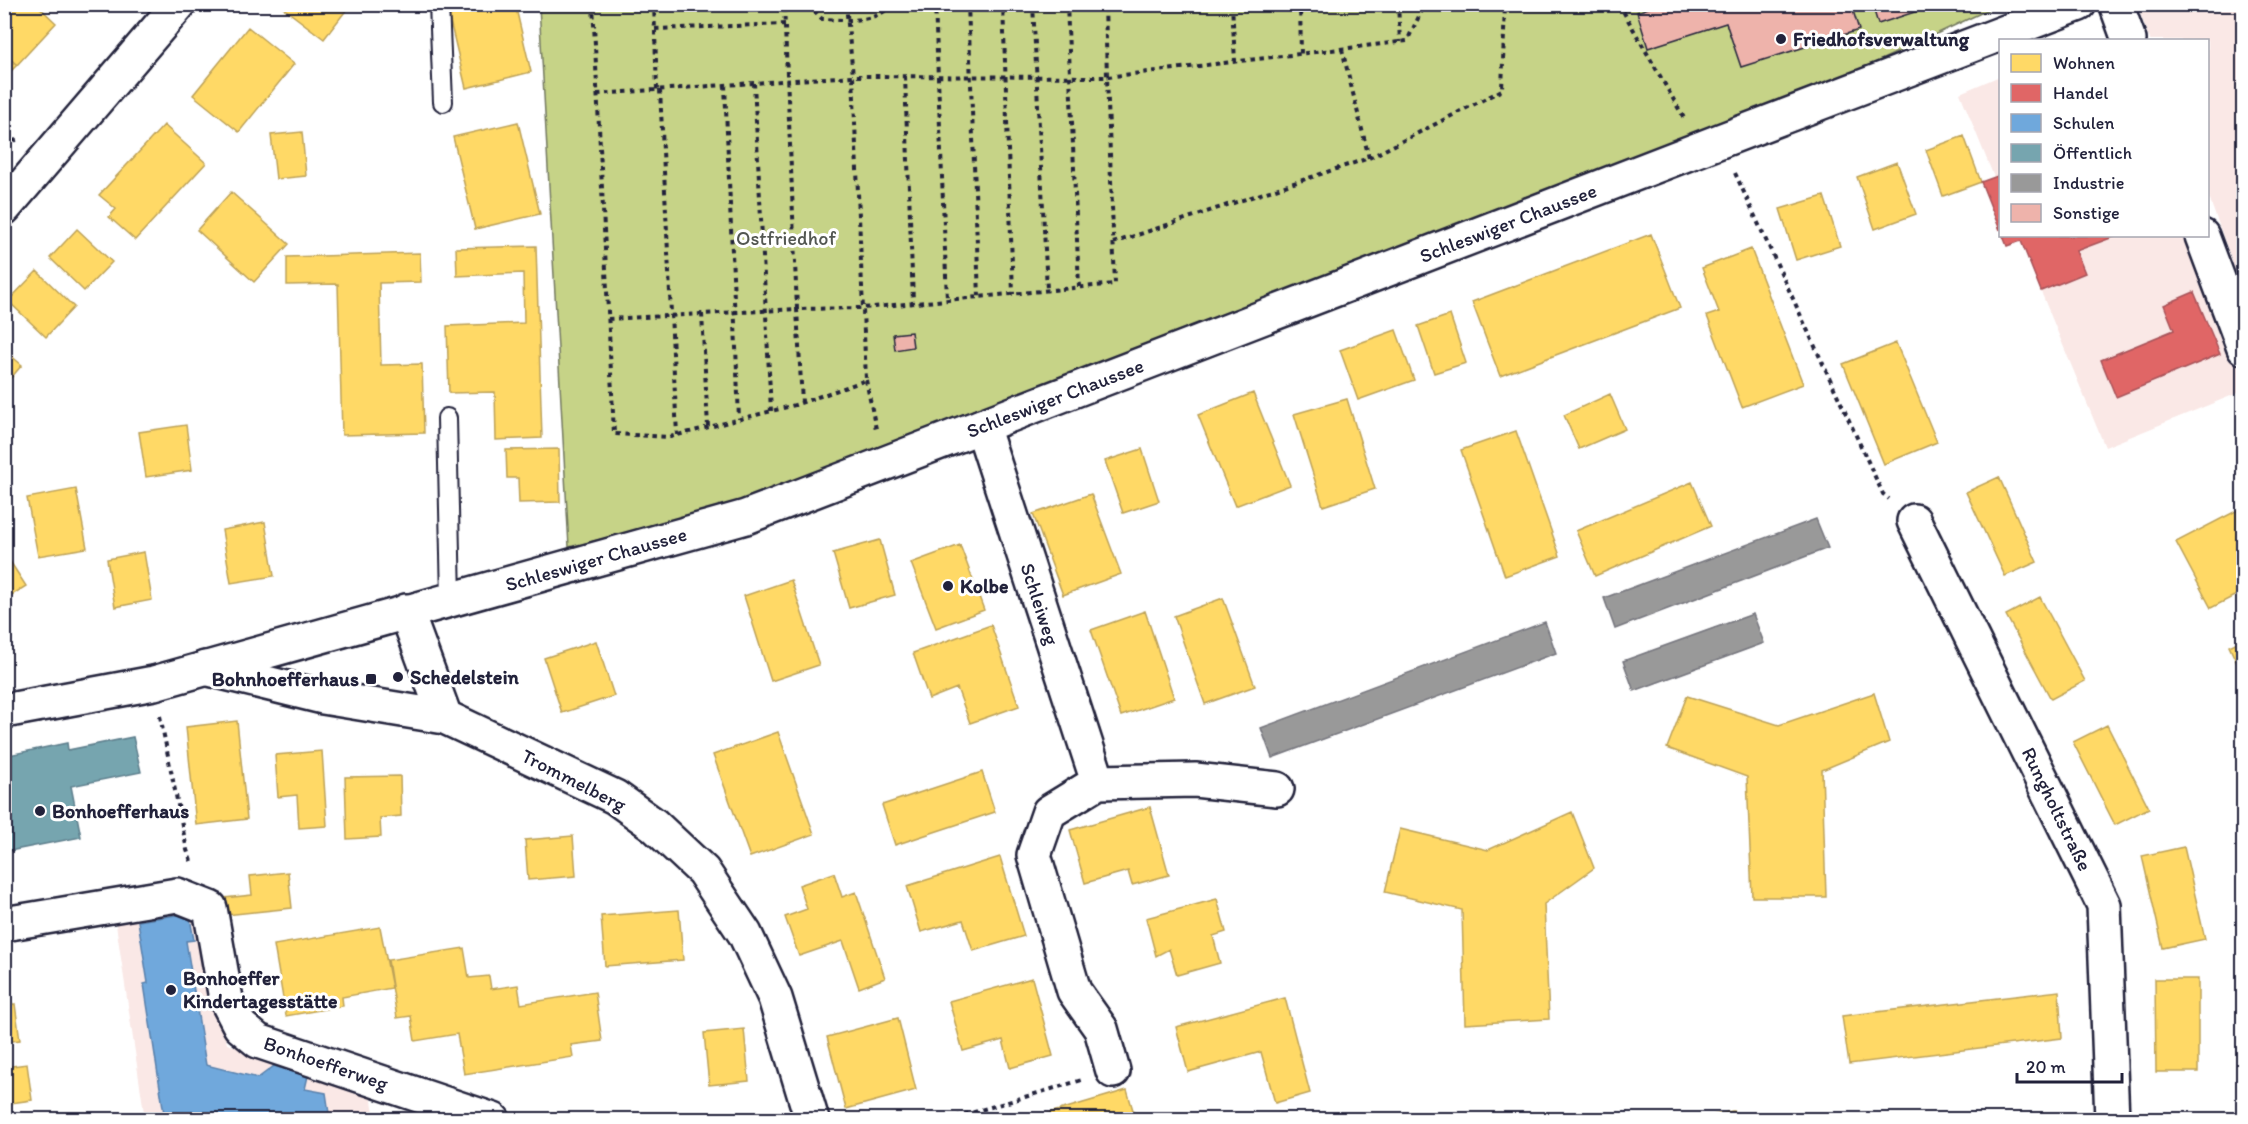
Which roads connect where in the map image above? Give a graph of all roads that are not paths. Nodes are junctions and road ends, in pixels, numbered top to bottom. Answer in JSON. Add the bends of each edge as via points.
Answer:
{"nodes":[{"id":1,"x":180,"y":4,"type":"edge"},
{"id":2,"x":439,"y":4,"type":"edge"},
{"id":3,"x":2079,"y":4,"type":"edge"},
{"id":4,"x":2116,"y":4,"type":"edge"},
{"id":5,"x":2129,"y":39,"type":"edge"},
{"id":6,"x":443,"y":102,"type":"dead end"},
{"id":7,"x":7,"y":200,"type":"edge"},
{"id":8,"x":2202,"y":237,"type":"edge"},
{"id":9,"x":2244,"y":348,"type":"edge"},
{"id":10,"x":447,"y":418,"type":"dead end"},
{"id":11,"x":982,"y":426,"type":"junction"},
{"id":12,"x":1914,"y":522,"type":"road end"},
{"id":13,"x":451,"y":599,"type":"junction"},
{"id":14,"x":406,"y":611,"type":"junction"},
{"id":15,"x":205,"y":668,"type":"junction"},
{"id":16,"x":4,"y":711,"type":"edge"},
{"id":17,"x":445,"y":717,"type":"junction"},
{"id":18,"x":1098,"y":782,"type":"junction"},
{"id":19,"x":1277,"y":789,"type":"dead end"},
{"id":20,"x":4,"y":924,"type":"edge"},
{"id":21,"x":1113,"y":1071,"type":"road end"},
{"id":22,"x":493,"y":1119,"type":"edge"},
{"id":23,"x":812,"y":1119,"type":"edge"},
{"id":24,"x":2112,"y":1119,"type":"edge"}],
"edges":[{"from":1,"to":7,"type":"street"},
{"from":2,"to":6,"type":"lane"},
{"from":3,"to":11,"type":"street","name":"Schleswiger Chaussee"},
{"from":4,"to":5,"type":"street"},
{"from":8,"to":9,"type":"street"},
{"from":10,"to":13,"type":"lane"},
{"from":11,"to":13,"type":"street","name":"Schleswiger Chaussee","via":[[746,517]]},
{"from":11,"to":18,"type":"street","name":"Schleiweg"},
{"from":12,"to":24,"type":"street","name":"Rungholtstraße","via":[[2104,905]]},
{"from":13,"to":14,"type":"street","name":"Schleswiger Chaussee"},
{"from":14,"to":15,"type":"street","name":"Schleswiger Chaussee"},
{"from":14,"to":17,"type":"street"},
{"from":15,"to":16,"type":"street","name":"Schleswiger Chaussee","via":[[154,683]]},
{"from":15,"to":17,"type":"street","name":"Trommelberg","via":[[323,697]]},
{"from":17,"to":23,"type":"street","name":"Trommelberg","via":[[615,797],[654,825],[703,871],[745,934],[775,998]]},
{"from":18,"to":19,"type":"street","via":[[1195,780]]},
{"from":18,"to":21,"type":"street","via":[[1049,812],[1034,855],[1074,991],[1101,1029]]},
{"from":20,"to":22,"type":"street","name":"Bonhoefferweg","via":[[177,895],[210,908],[226,999],[240,1026],[258,1041]]}]}
